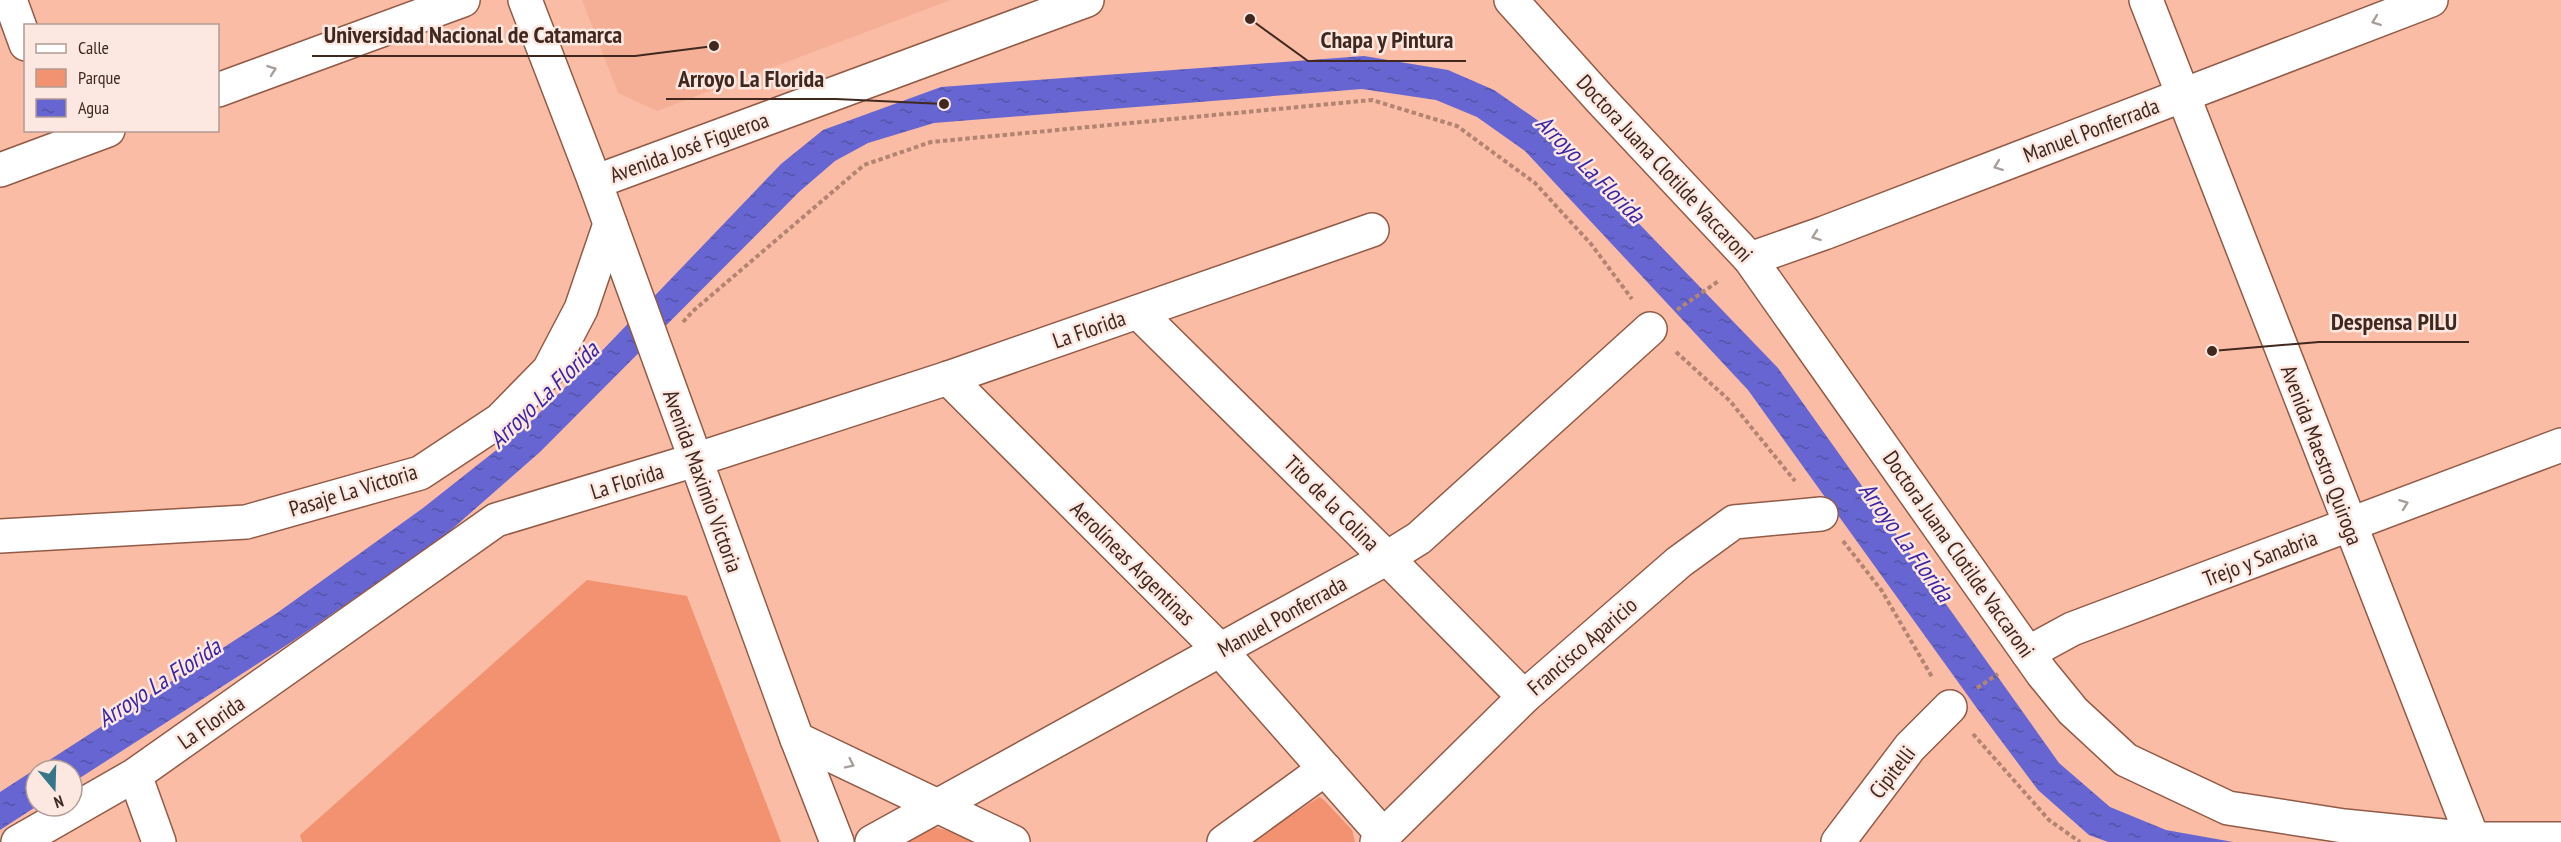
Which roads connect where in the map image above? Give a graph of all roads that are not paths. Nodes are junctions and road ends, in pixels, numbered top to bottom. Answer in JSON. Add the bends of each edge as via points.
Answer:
{"nodes":[{"id":1,"x":10,"y":0,"type":"edge"},
{"id":2,"x":463,"y":0,"type":"edge"},
{"id":3,"x":525,"y":0,"type":"edge"},
{"id":4,"x":1087,"y":0,"type":"edge"},
{"id":5,"x":1511,"y":0,"type":"edge"},
{"id":6,"x":2146,"y":0,"type":"edge"},
{"id":7,"x":2431,"y":0,"type":"edge"},
{"id":8,"x":24,"y":38,"type":"edge"},
{"id":9,"x":219,"y":90,"type":"edge"},
{"id":10,"x":2183,"y":94,"type":"junction"},
{"id":11,"x":97,"y":132,"type":"edge"},
{"id":12,"x":60,"y":139,"type":"edge"},
{"id":13,"x":0,"y":170,"type":"edge"},
{"id":14,"x":595,"y":182,"type":"junction"},
{"id":15,"x":610,"y":224,"type":"junction"},
{"id":16,"x":1372,"y":230,"type":"dead end"},
{"id":17,"x":1750,"y":259,"type":"junction"},
{"id":18,"x":1138,"y":312,"type":"junction"},
{"id":19,"x":1650,"y":329,"type":"road end"},
{"id":20,"x":948,"y":378,"type":"junction"},
{"id":21,"x":2561,"y":445,"type":"edge"},
{"id":22,"x":695,"y":460,"type":"junction"},
{"id":23,"x":1821,"y":514,"type":"road end"},
{"id":24,"x":2349,"y":525,"type":"junction"},
{"id":25,"x":0,"y":536,"type":"edge"},
{"id":26,"x":1387,"y":558,"type":"junction"},
{"id":27,"x":1220,"y":650,"type":"junction"},
{"id":28,"x":2028,"y":653,"type":"junction"},
{"id":29,"x":1524,"y":697,"type":"junction"},
{"id":30,"x":1950,"y":707,"type":"road end"},
{"id":31,"x":797,"y":739,"type":"junction"},
{"id":32,"x":1325,"y":769,"type":"junction"},
{"id":33,"x":135,"y":776,"type":"junction"},
{"id":34,"x":939,"y":807,"type":"junction"},
{"id":35,"x":1380,"y":839,"type":"edge"},
{"id":36,"x":2561,"y":839,"type":"edge"},
{"id":37,"x":2473,"y":840,"type":"edge"},
{"id":38,"x":18,"y":842,"type":"edge"},
{"id":39,"x":159,"y":842,"type":"edge"},
{"id":40,"x":837,"y":842,"type":"edge"},
{"id":41,"x":872,"y":842,"type":"edge"},
{"id":42,"x":1013,"y":842,"type":"edge"},
{"id":43,"x":1224,"y":842,"type":"edge"},
{"id":44,"x":1838,"y":842,"type":"edge"}],
"edges":[{"from":1,"to":8,"type":"street"},
{"from":9,"to":2,"type":"street","one_way":true},
{"from":3,"to":14,"type":"street","name":"Avenida Maximio Victoria"},
{"from":4,"to":14,"type":"street","name":"Avenida José Figueroa"},
{"from":5,"to":17,"type":"street","name":"Doctora Juana Clotilde Vaccaroni"},
{"from":6,"to":10,"type":"street","name":"Avenida Maestro Quiroga"},
{"from":7,"to":10,"type":"street","name":"Manuel Ponferrada","one_way":true},
{"from":10,"to":17,"type":"street","name":"Manuel Ponferrada","one_way":true},
{"from":10,"to":24,"type":"street","name":"Avenida Maestro Quiroga"},
{"from":11,"to":12,"type":"street"},
{"from":12,"to":13,"type":"street"},
{"from":14,"to":15,"type":"street","name":"Avenida Maximio Victoria"},
{"from":15,"to":22,"type":"street","name":"Avenida Maximio Victoria"},
{"from":15,"to":25,"type":"street","name":"Pasaje La Victoria","via":[[581,309],[549,370],[500,420],[420,473],[246,522]]},
{"from":16,"to":18,"type":"street","name":"La Florida"},
{"from":17,"to":28,"type":"street","name":"Doctora Juana Clotilde Vaccaroni"},
{"from":18,"to":20,"type":"street","name":"La Florida"},
{"from":18,"to":26,"type":"street","name":"Tito de la Colina"},
{"from":19,"to":26,"type":"street","name":"Manuel Ponferrada","via":[[1419,538]]},
{"from":20,"to":22,"type":"street","name":"La Florida"},
{"from":20,"to":27,"type":"street","name":"Aerolíneas Argentinas"},
{"from":24,"to":21,"type":"street","name":"Trejo y Sanabria","one_way":true},
{"from":22,"to":31,"type":"street","name":"Avenida Maximio Victoria"},
{"from":22,"to":33,"type":"street","name":"La Florida","via":[[496,520]]},
{"from":23,"to":29,"type":"street","name":"Francisco Aparicio","via":[[1734,522],[1679,562]]},
{"from":24,"to":28,"type":"street","name":"Trejo y Sanabria","via":[[2072,629]]},
{"from":24,"to":37,"type":"street","name":"Avenida Maestro Quiroga"},
{"from":26,"to":27,"type":"street","name":"Manuel Ponferrada"},
{"from":26,"to":29,"type":"street","name":"Tito de la Colina"},
{"from":27,"to":32,"type":"street","name":"Aerolíneas Argentinas"},
{"from":27,"to":34,"type":"street","name":"Manuel Ponferrada"},
{"from":28,"to":37,"type":"street","name":"Doctora Juana Clotilde Vaccaroni","via":[[2073,711],[2127,759],[2228,808]]},
{"from":29,"to":35,"type":"street","name":"Francisco Aparicio"},
{"from":30,"to":44,"type":"street","name":"Cipitelli","via":[[1910,747]]},
{"from":31,"to":34,"type":"street","one_way":true},
{"from":31,"to":40,"type":"street","name":"Avenida Maximio Victoria"},
{"from":32,"to":35,"type":"street","name":"Aerolíneas Argentinas"},
{"from":32,"to":43,"type":"street"},
{"from":33,"to":38,"type":"street","name":"La Florida"},
{"from":33,"to":39,"type":"street"},
{"from":34,"to":41,"type":"street","name":"Manuel Ponferrada"},
{"from":34,"to":42,"type":"street"},
{"from":36,"to":37,"type":"street","name":"Doctora Juana Clotilde Vaccaroni"}]}
